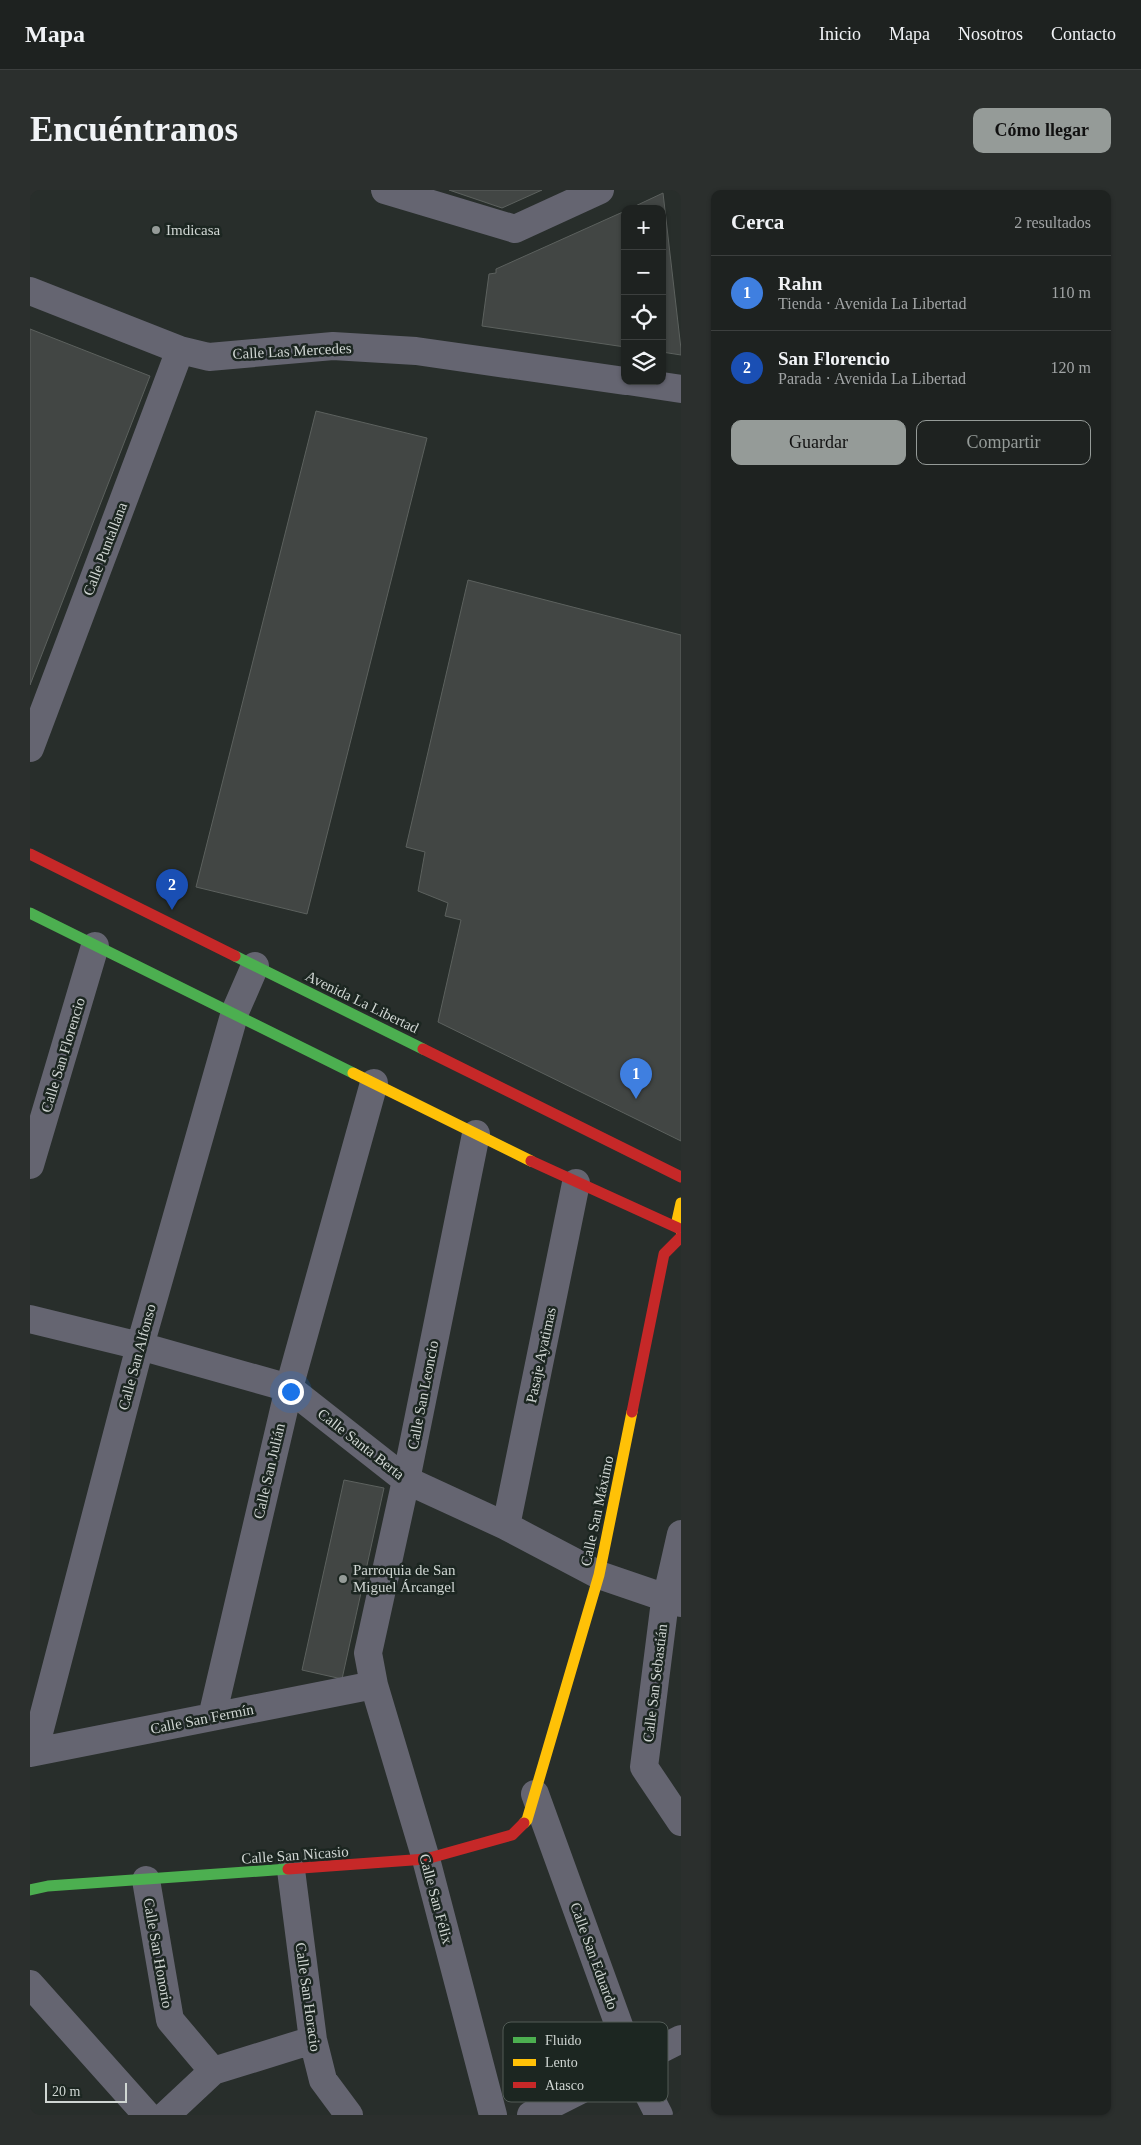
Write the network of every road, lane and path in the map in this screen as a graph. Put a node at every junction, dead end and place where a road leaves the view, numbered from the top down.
1 (385, 190) edge
2 (600, 190) edge
3 (30, 291) edge
4 (180, 350) junction
5 (621, 380) edge
6 (654, 385) edge
7 (681, 389) edge
8 (30, 748) edge
9 (30, 854) edge
10 (30, 913) edge
11 (95, 946) junction
12 (255, 966) junction
13 (235, 1012) junction
14 (374, 1083) junction
15 (476, 1134) junction
16 (30, 1164) edge
17 (681, 1177) edge
18 (576, 1182) junction
19 (681, 1203) edge
20 (680, 1232) edge
21 (30, 1319) edge
22 (140, 1346) junction
23 (289, 1388) junction
24 (406, 1480) junction
25 (506, 1526) junction
26 (681, 1534) edge
27 (599, 1575) junction
28 (674, 1600) edge
29 (374, 1685) junction
30 (212, 1717) junction
31 (32, 1752) edge
32 (535, 1794) junction
33 (681, 1822) edge
34 (426, 1859) junction
35 (291, 1870) junction
36 (146, 1880) junction
37 (30, 1890) edge
38 (30, 1984) edge
39 (618, 2022) edge
40 (681, 2039) edge
41 (313, 2040) junction
42 (668, 2046) edge
43 (213, 2071) junction
44 (557, 2102) edge
45 (652, 2102) edge
46 (147, 2115) edge
47 (166, 2115) edge
48 (349, 2115) edge
49 (493, 2115) edge
50 (531, 2115) edge
51 (659, 2115) edge

1 - 2 street
3 - 4 street, Calle Las Mercedes
4 - 5 street, Calle Las Mercedes
4 - 8 street, Calle Puntallana
6 - 7 street, Calle Las Mercedes
9 - 12 street, Avenida La Libertad
10 - 11 street
11 - 13 street
11 - 16 street, Calle San Florencio
12 - 13 street, Calle San Alfonso
12 - 17 street, Avenida La Libertad
13 - 14 street
13 - 22 street, Calle San Alfonso
14 - 15 street
14 - 23 street, Calle San Julián
15 - 18 street
15 - 24 street, Calle San Leoncio
18 - 20 street
18 - 25 street, Pasaje Ayatimas
19 - 20 street
20 - 27 street, Calle San Máximo
21 - 22 street, Calle Santa Berta
22 - 23 street, Calle Santa Berta
22 - 31 street, Calle San Alfonso
23 - 24 street, Calle Santa Berta
23 - 30 street, Calle San Julián
24 - 25 street, Calle Santa Berta
24 - 29 street, Calle San Leoncio
25 - 27 street, Calle Santa Berta
26 - 28 street, Calle San Sebastián
27 - 28 street, Calle Santa Berta
27 - 32 street, Calle San Máximo
28 - 33 street, Calle San Sebastián
29 - 30 street, Calle San Fermín
29 - 34 street, Calle San Félix
30 - 31 street, Calle San Fermín
32 - 34 street, Calle San Nicasio
32 - 39 street, Calle San Eduardo
34 - 35 street, Calle San Nicasio
34 - 49 street, Calle San Félix
35 - 36 street, Calle San Nicasio
35 - 41 street, Calle San Horacio
36 - 37 street, Calle San Nicasio
36 - 43 street, Calle San Honorio
38 - 46 street
40 - 42 street
41 - 43 street
41 - 48 street, Calle San Horacio
43 - 47 street
44 - 50 street
45 - 51 street, Calle San Eduardo

